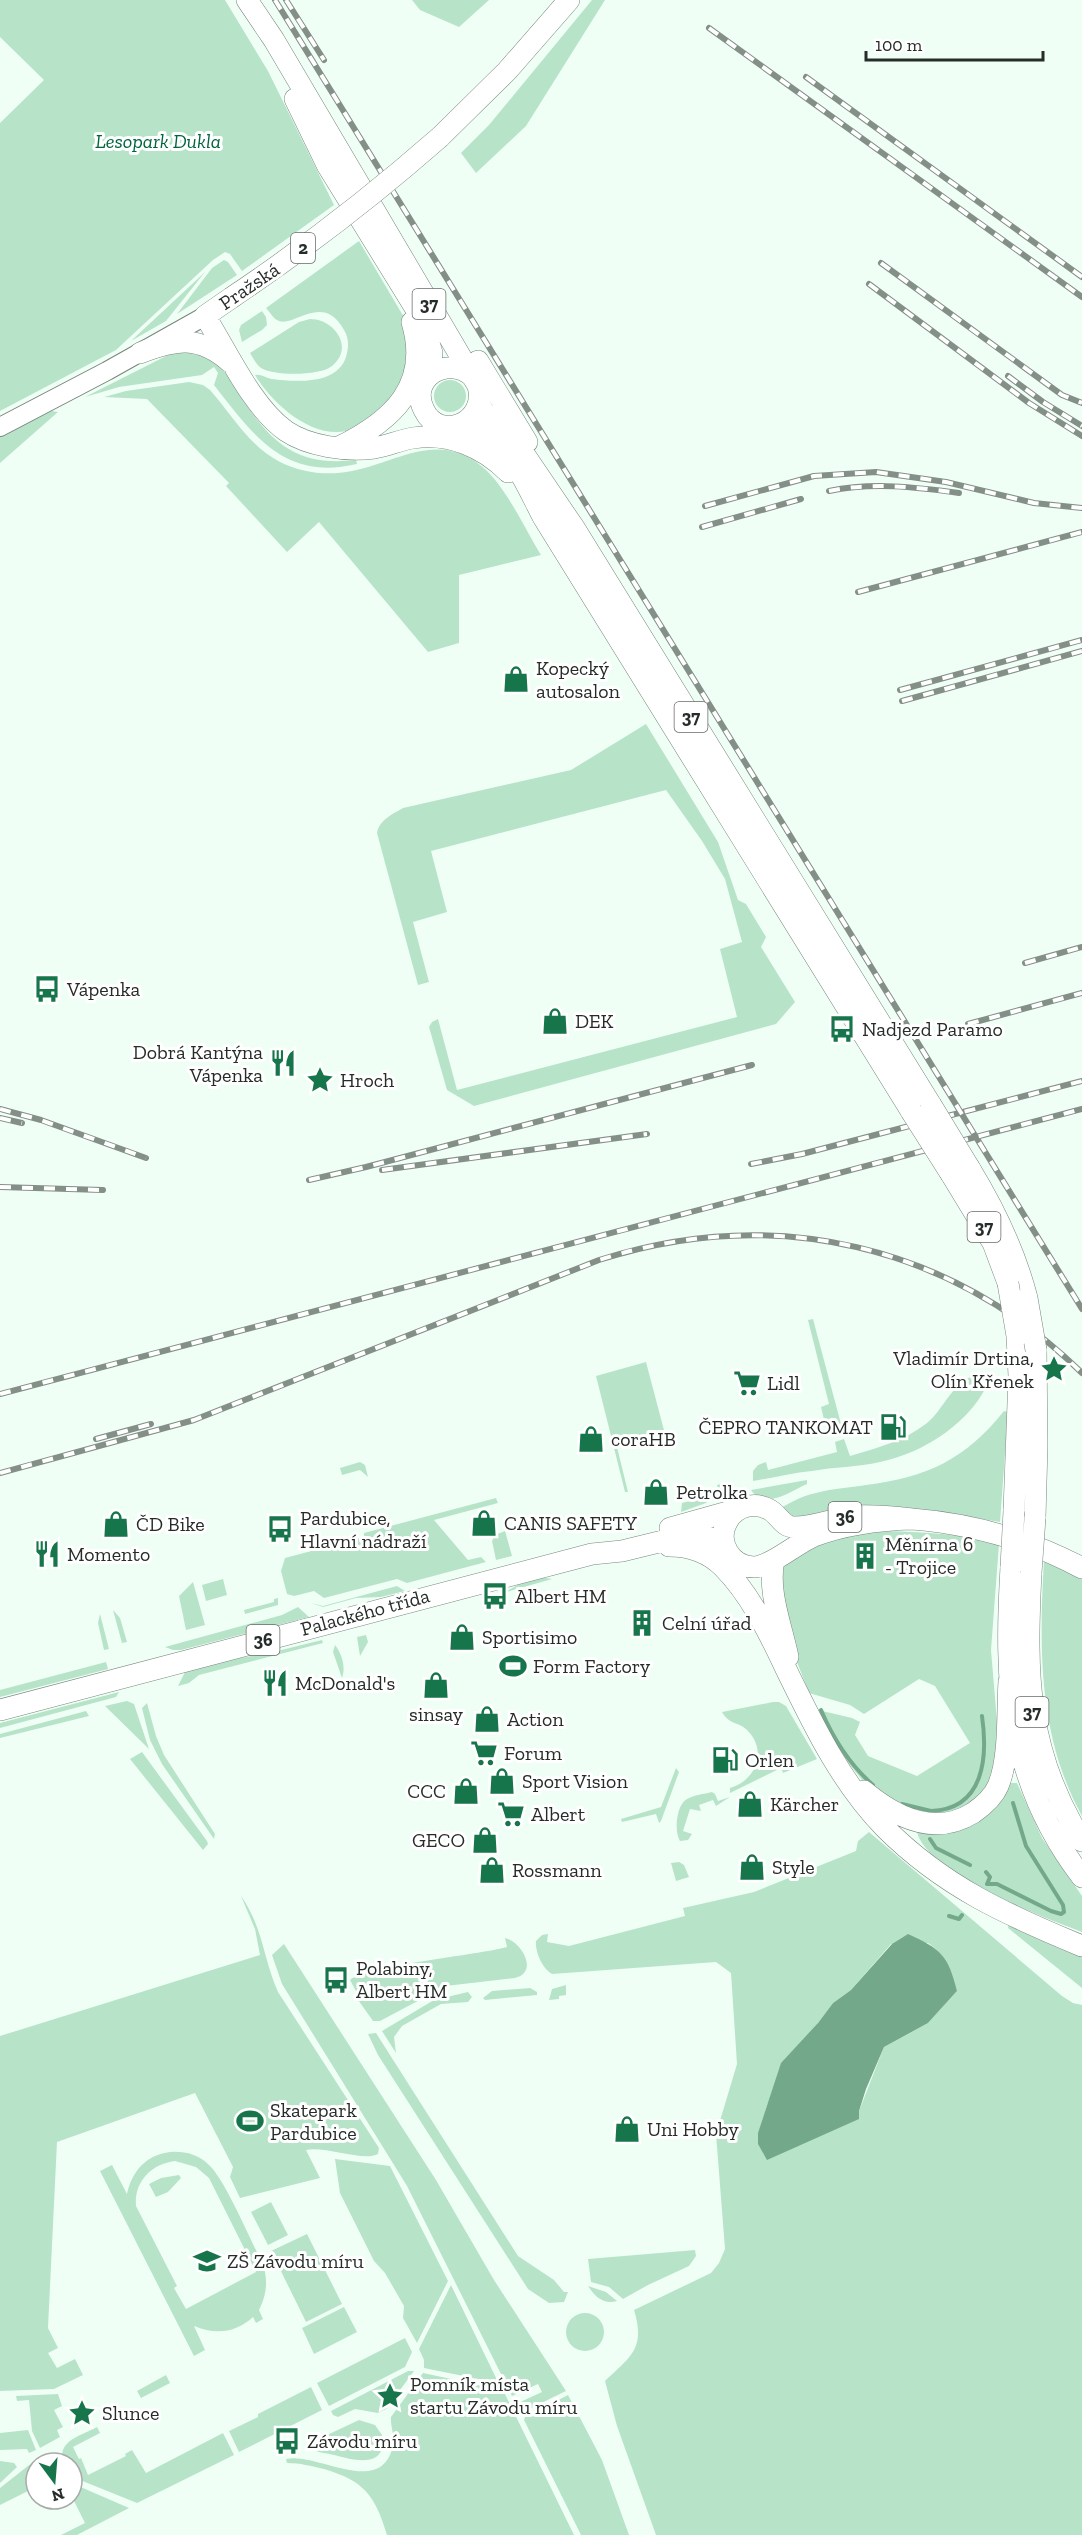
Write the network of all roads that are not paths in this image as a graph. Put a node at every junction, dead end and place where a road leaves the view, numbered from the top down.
1 (246, 0) edge
2 (569, 0) edge
3 (387, 232) junction
4 (391, 268) junction
5 (205, 316) junction
6 (140, 353) junction
7 (237, 368) junction
8 (429, 376) junction
9 (472, 376) junction
10 (421, 396) junction
11 (479, 403) junction
12 (433, 421) junction
13 (456, 426) junction
14 (0, 427) edge
15 (339, 447) junction
16 (543, 517) junction
17 (575, 529) junction
18 (921, 1108) junction
19 (960, 1171) junction
20 (742, 1508) junction
21 (912, 1519) junction
22 (781, 1521) junction
23 (622, 1551) junction
24 (727, 1552) junction
25 (592, 1554) junction
26 (775, 1559) junction
27 (1082, 1568) edge
28 (1021, 1570) junction
29 (774, 1645) junction
30 (1009, 1681) junction
31 (794, 1684) junction
32 (0, 1710) edge
33 (816, 1728) junction
34 (908, 1819) junction
35 (1082, 1841) edge
36 (919, 1859) junction
37 (1082, 1877) edge
38 (1082, 1946) edge

1 - 3 main road, 37
1 - 4 main road, 37
2 - 5 main road, Pražská / 2, bridge
3 - 9 main road, 37
3 - 17 main road, 37
4 - 8 main road, 37
4 - 15 main road
5 - 6 main road, Pražská
5 - 7 main road
6 - 7 main road
6 - 14 main road, Pražská
7 - 15 main road
8 - 9 main road
8 - 10 main road, 37
9 - 11 main road, 37
10 - 12 main road
10 - 15 main road
11 - 13 main road
11 - 17 main road, 37
12 - 13 main road, 37
12 - 15 main road
13 - 16 main road, 37
15 - 16 main road
16 - 18 main road, 37
17 - 18 main road, 37
18 - 19 main road, 37, bridge
19 - 28 main road, 37, bridge
19 - 28 main road, 37, bridge
20 - 22 main road, 36
20 - 24 main road
20 - 25 main road, Palackého třída / 36
21 - 22 main road, 36
21 - 26 main road
21 - 27 main road
22 - 26 main road
23 - 24 main road, Palackého třída / 36
23 - 25 main road, Palackého třída / 36
23 - 29 main road
24 - 26 main road, 36
24 - 29 main road
25 - 32 main road, Palackého třída / 36
26 - 31 main road
28 - 30 main road, 37
28 - 35 main road, 37
29 - 31 main road
30 - 34 main road
30 - 37 main road, 37
31 - 33 main road
33 - 34 main road
33 - 36 main road
34 - 36 main road
36 - 38 main road

